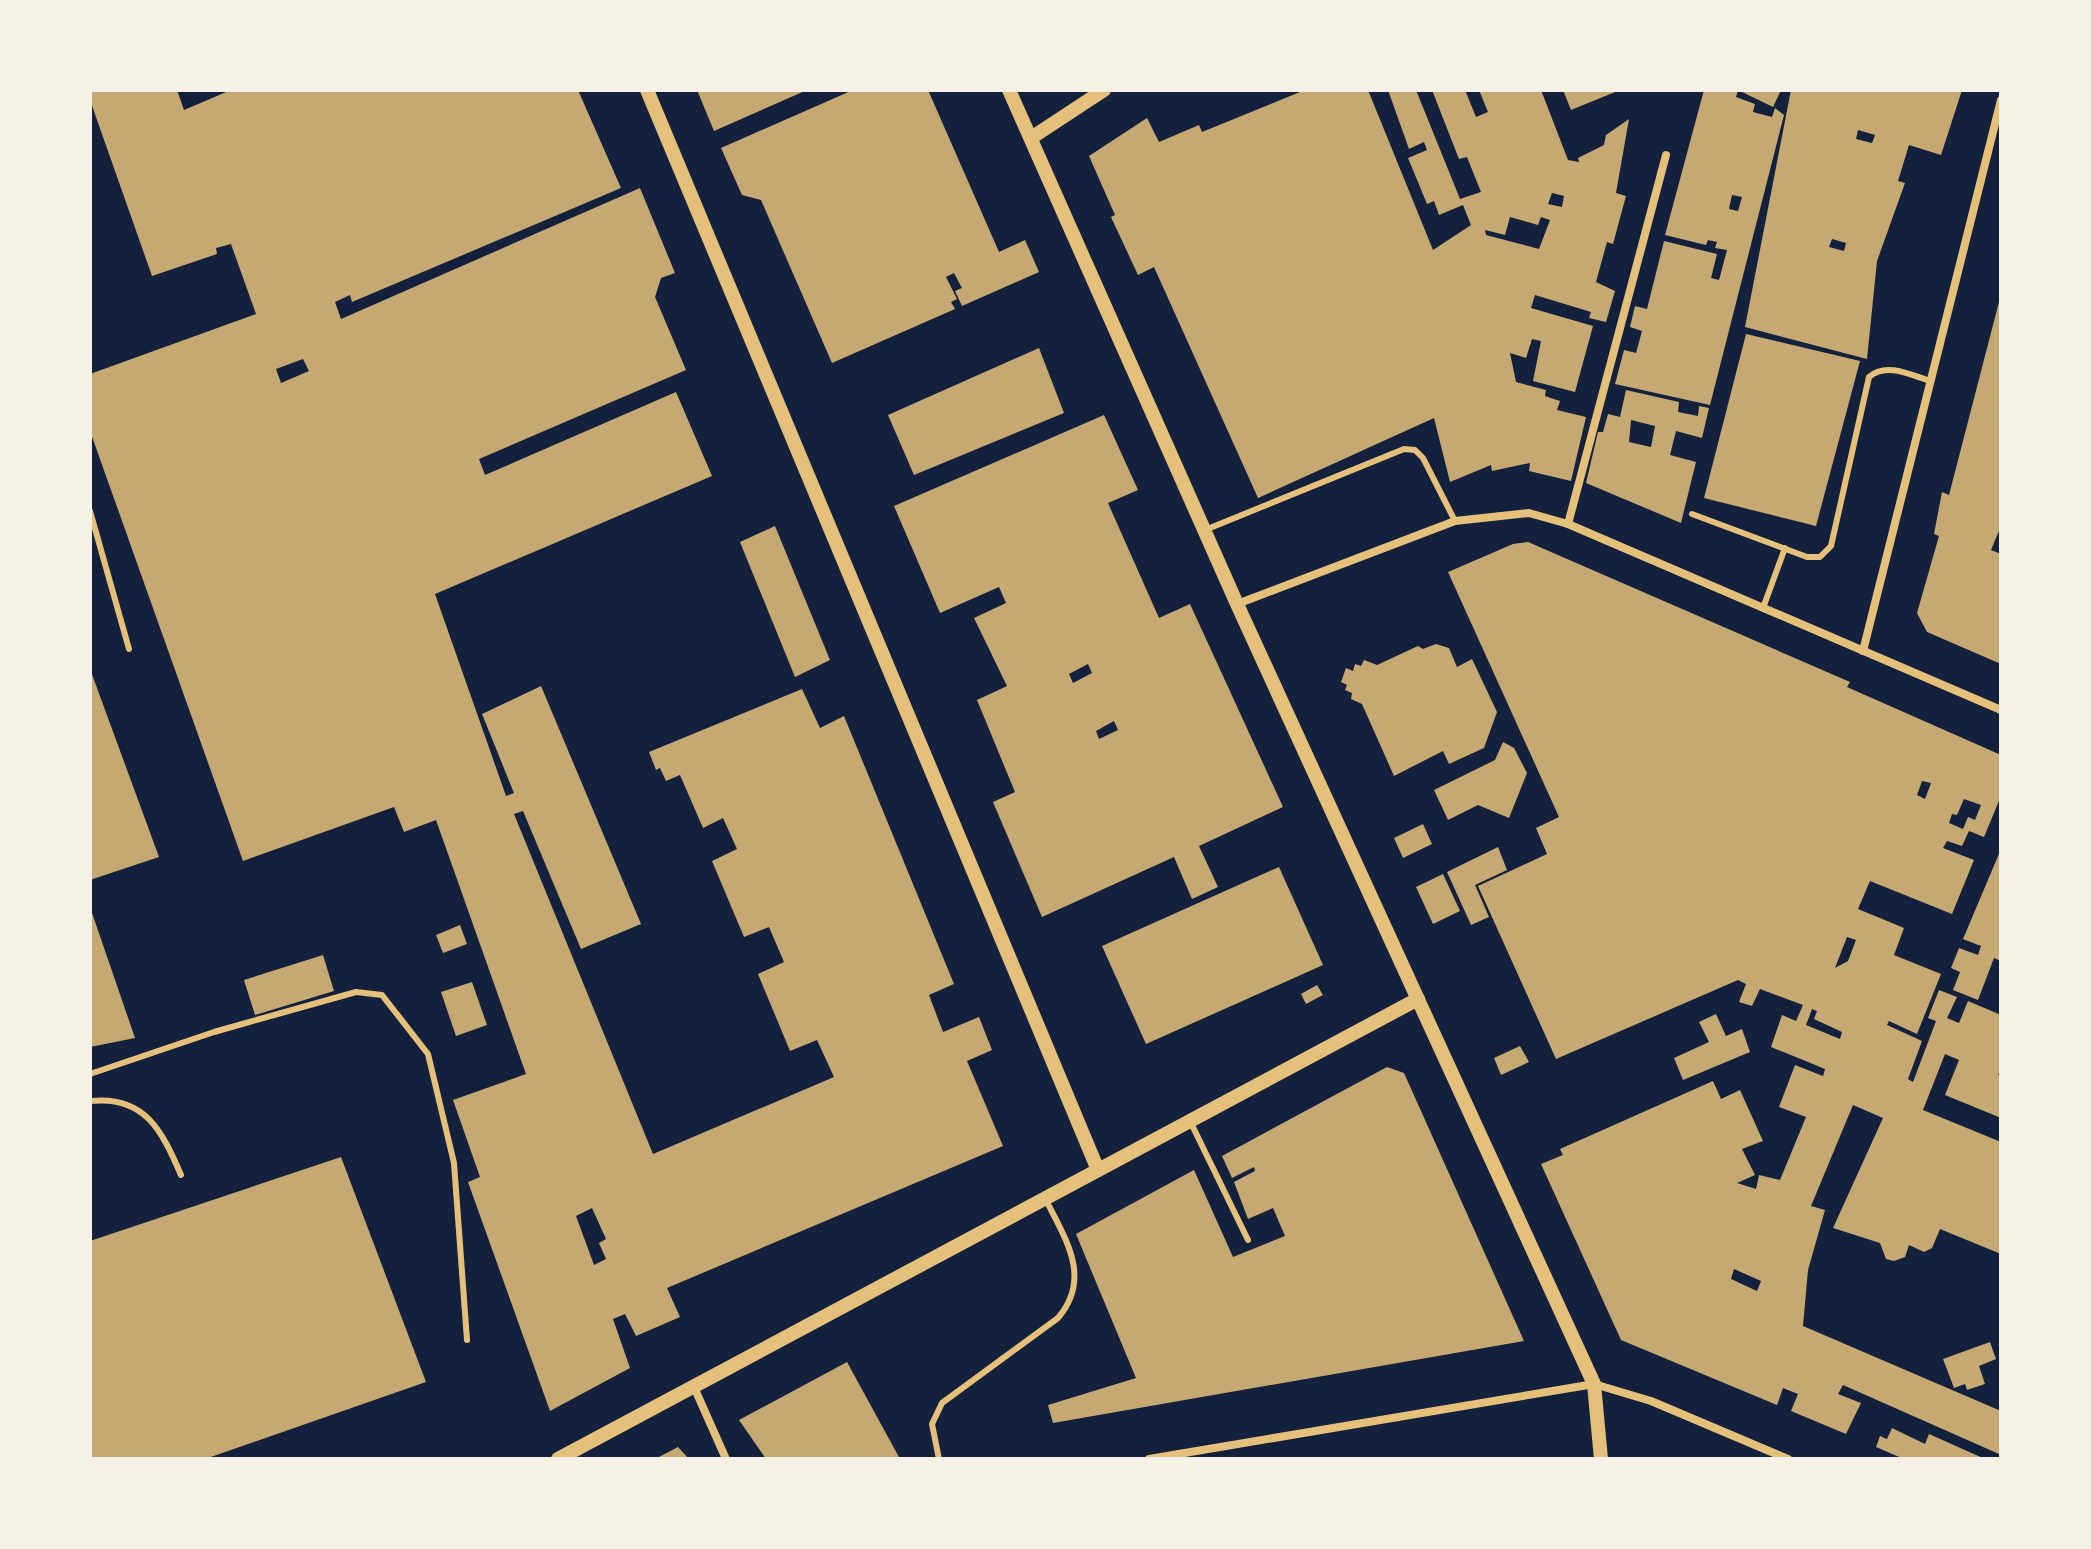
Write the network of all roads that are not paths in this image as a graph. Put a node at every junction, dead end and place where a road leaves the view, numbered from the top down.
1 (647, 90) edge
2 (1009, 90) edge
3 (1104, 90) edge
4 (2001, 100) edge
5 (1031, 138) junction
6 (1666, 155) dead end
7 (1930, 381) junction
8 (90, 511) edge
9 (1692, 514) dead end
10 (1455, 521) junction
11 (1568, 524) junction
12 (1205, 530) junction
13 (1785, 548) junction
14 (1237, 604) junction
15 (1763, 608) junction
16 (129, 649) dead end
17 (1863, 651) junction
18 (2001, 710) edge
19 (1418, 999) junction
20 (90, 1074) edge
21 (90, 1101) edge
22 (1190, 1121) junction
23 (1098, 1170) junction
24 (181, 1175) dead end
25 (1045, 1199) junction
26 (1248, 1240) dead end
27 (467, 1340) dead end
28 (1594, 1384) junction
29 (694, 1387) junction
30 (558, 1459) edge
31 (726, 1459) edge
32 (939, 1459) edge
33 (1149, 1459) edge
34 (1601, 1459) edge
35 (1788, 1459) edge

1 - 23 street
2 - 5 street
3 - 5 street
4 - 7 street
5 - 12 street
6 - 11 street
7 - 13 lane
7 - 17 street
8 - 16 lane
9 - 13 lane
10 - 11 street
10 - 12 lane
10 - 14 street
11 - 15 street
12 - 14 street
13 - 15 lane
14 - 19 street
15 - 17 street
17 - 18 street
19 - 22 street
19 - 28 street
20 - 27 lane
21 - 24 lane
22 - 23 street
22 - 26 lane
23 - 25 street
25 - 29 street
25 - 32 lane
28 - 33 street
28 - 34 street
28 - 35 street
29 - 30 street
29 - 31 street

